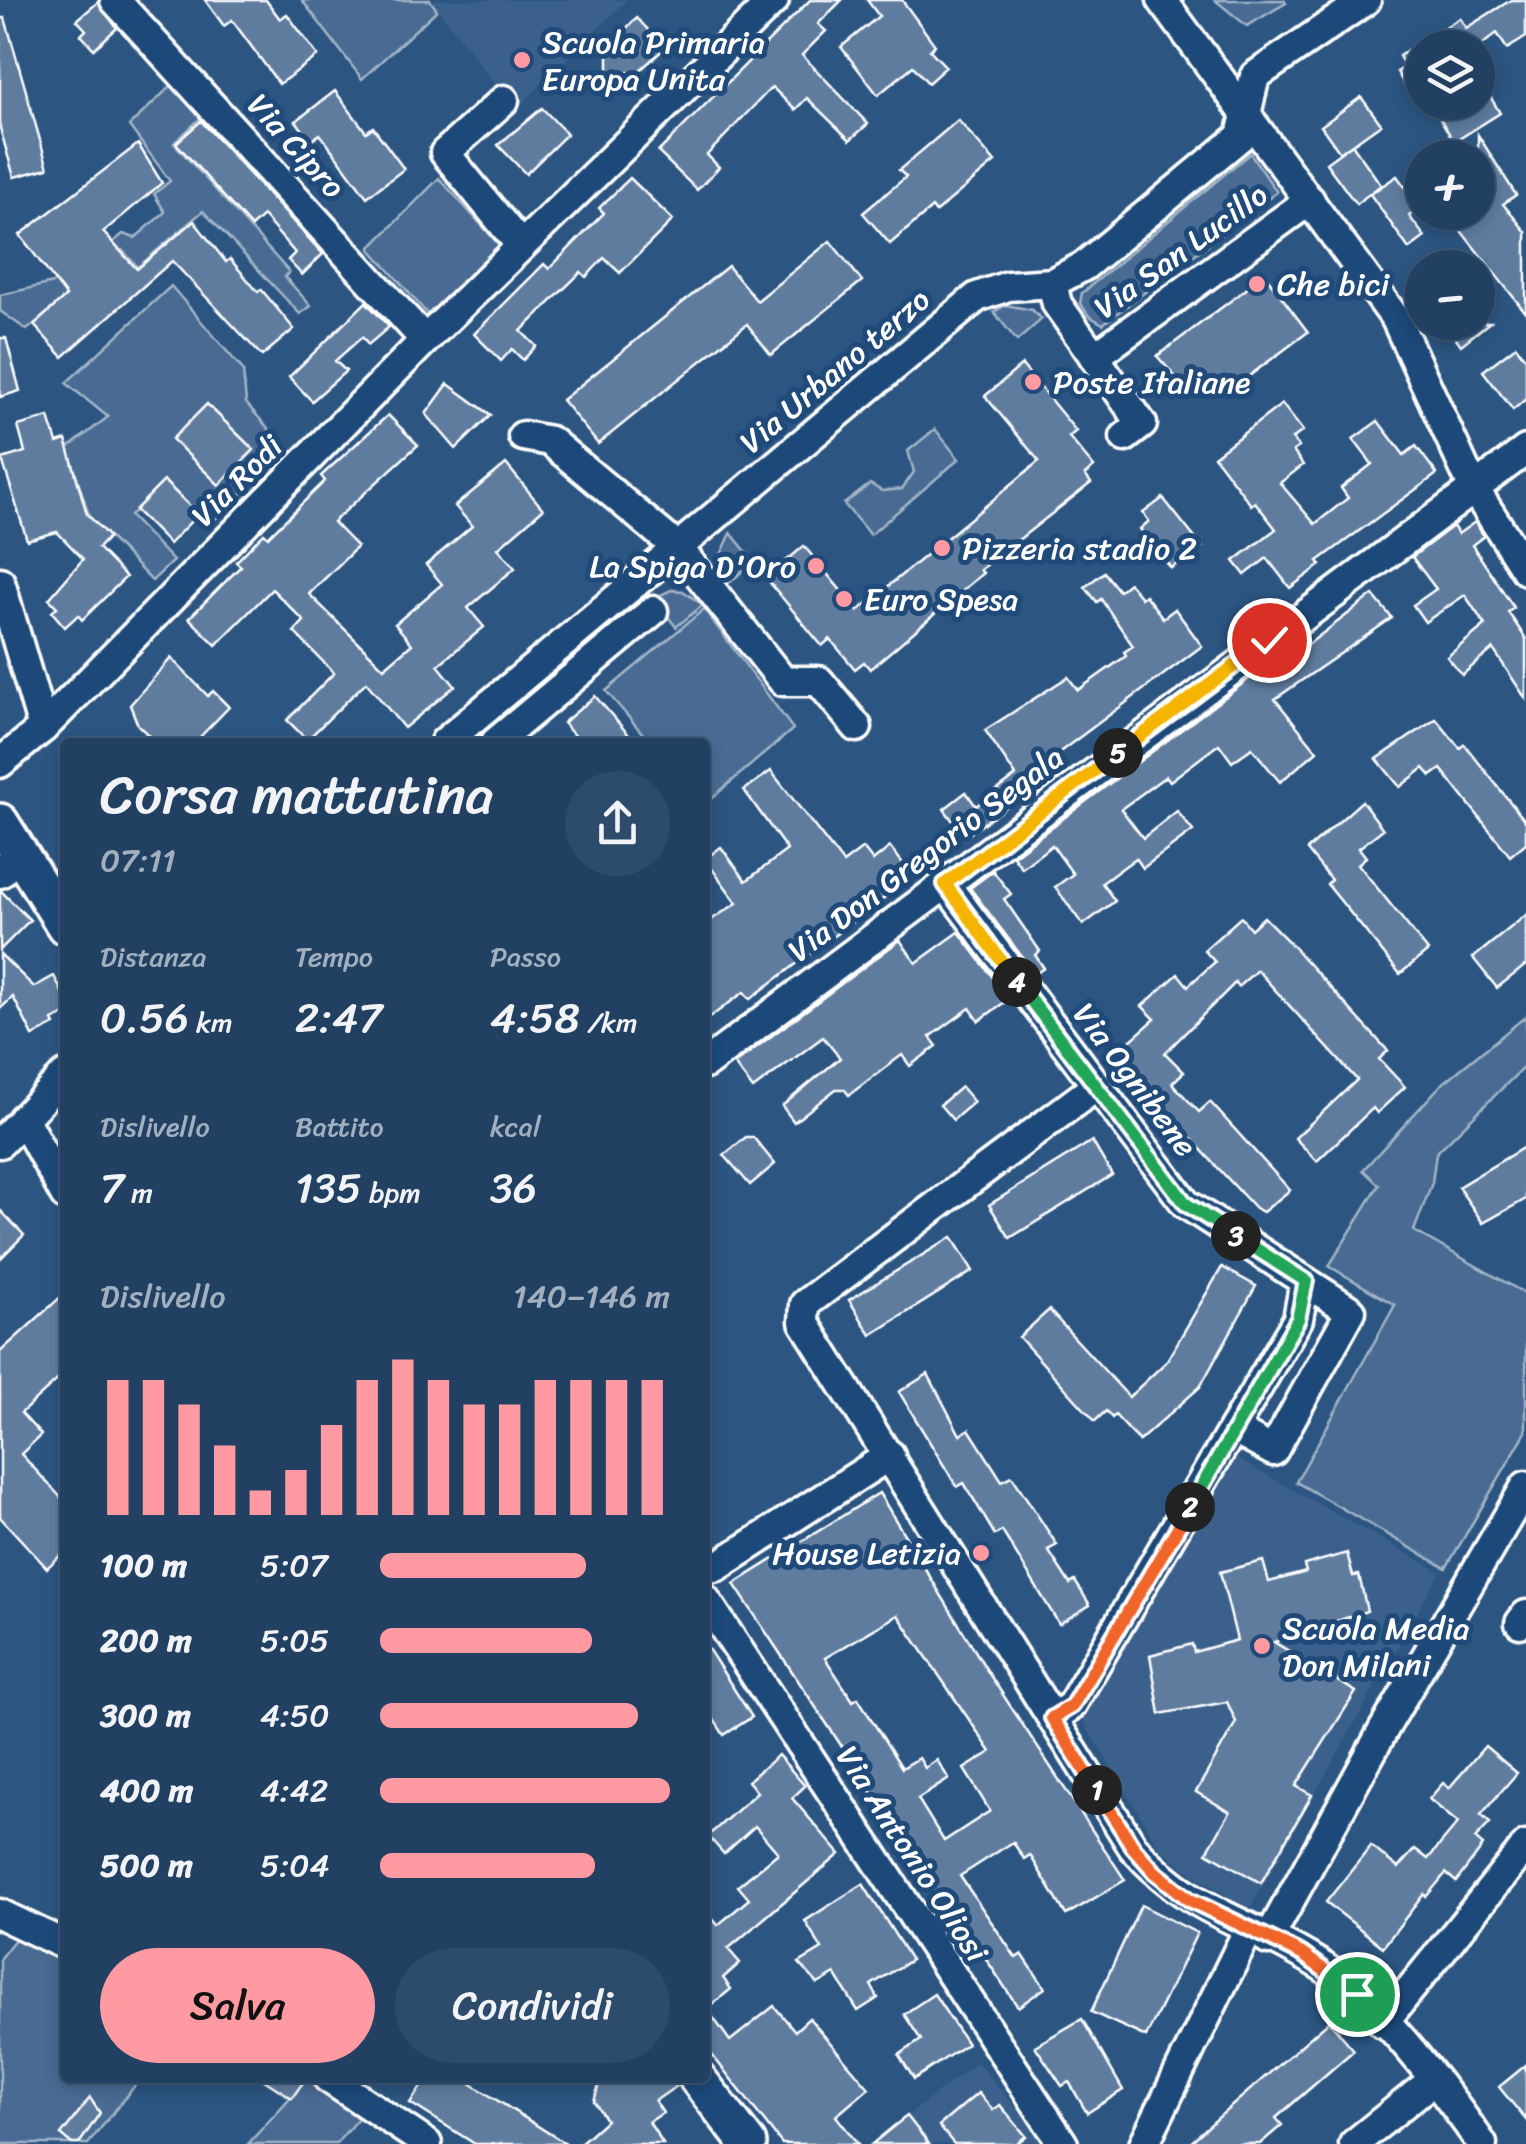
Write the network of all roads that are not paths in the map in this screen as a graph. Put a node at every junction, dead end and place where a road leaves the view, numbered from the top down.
1 (115, 0) edge
2 (774, 0) edge
3 (1162, 0) edge
4 (1366, 0) edge
5 (504, 100) dead end
6 (1245, 110) junction
7 (1310, 200) junction
8 (521, 246) junction
9 (1052, 283) junction
10 (426, 340) junction
11 (1094, 358) junction
12 (523, 436) dead end
13 (1125, 437) dead end
14 (1526, 450) edge
15 (1473, 487) junction
16 (679, 549) junction
17 (1526, 570) edge
18 (0, 582) edge
19 (606, 609) junction
20 (652, 611) dead end
21 (627, 632) junction
22 (482, 712) junction
23 (43, 728) junction
24 (857, 728) dead end
25 (449, 738) edge
26 (498, 738) edge
27 (501, 738) edge
28 (0, 763) edge
29 (0, 822) edge
30 (11, 862) edge
31 (945, 884) junction
32 (60, 920) edge
33 (710, 1060) edge
34 (60, 1081) edge
35 (1095, 1087) junction
36 (23, 1118) junction
37 (0, 1143) edge
38 (60, 1186) edge
39 (1306, 1281) junction
40 (1233, 1429) junction
41 (890, 1455) junction
42 (1526, 1486) edge
43 (710, 1568) edge
44 (710, 1607) edge
45 (1052, 1718) junction
46 (1526, 1846) edge
47 (0, 1914) edge
48 (1258, 1935) junction
49 (60, 1943) edge
50 (1383, 2022) junction
51 (1432, 2081) junction
52 (343, 2083) edge
53 (701, 2083) edge
54 (427, 2144) edge
55 (748, 2144) edge
56 (1063, 2144) edge
57 (1144, 2144) edge
58 (1354, 2144) edge
59 (1482, 2144) edge

1 - 10 street, Via Cipro
2 - 8 street, Via Rodi
3 - 6 street, Via San Lucillo
4 - 6 street, Via Urbano terzo
5 - 8 street
6 - 7 street, Via San Lucillo
6 - 9 street, Via Urbano terzo
7 - 11 street, Via San Lucillo
7 - 15 street, Via San Lucillo
8 - 10 street, Via Rodi
9 - 11 street
9 - 16 street, Via Urbano terzo
10 - 23 street, Via Rodi
11 - 13 street
12 - 16 street
14 - 15 street, Via Don Gregorio Segala
15 - 17 street, Via San Lucillo
15 - 31 street, Via Don Gregorio Segala
16 - 19 street, Via Urbano terzo
16 - 24 street
18 - 23 street
19 - 21 street
19 - 22 street, Via Urbano terzo
20 - 21 street
21 - 27 street
22 - 25 street, Via Urbano terzo
22 - 26 street
23 - 28 street, Via Rodi
29 - 30 main road
30 - 32 main road
31 - 33 street, Via Don Gregorio Segala
31 - 35 street, Via Ognibene
34 - 36 street
35 - 39 street, Via Ognibene
35 - 41 street
36 - 37 street
36 - 38 street
39 - 40 street
39 - 40 street, Via Ognibene
40 - 45 street
41 - 43 street
41 - 45 street
42 - 48 street
44 - 56 street, Via Antonio Oliosi
45 - 48 street
46 - 50 street
47 - 49 street
48 - 50 street
48 - 57 street
50 - 51 street
51 - 58 street
51 - 59 street
52 - 54 street
53 - 55 main road

